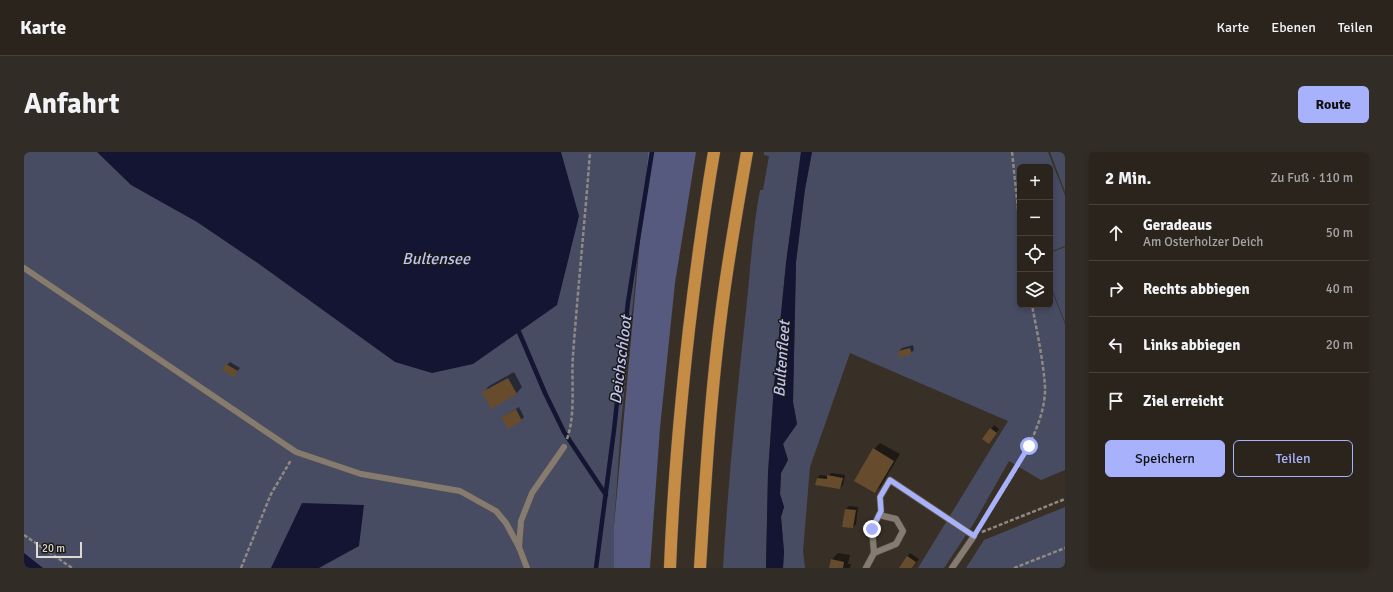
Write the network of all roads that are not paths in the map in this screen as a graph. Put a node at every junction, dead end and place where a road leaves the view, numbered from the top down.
1 (714, 152) edge
2 (747, 152) edge
3 (24, 268) edge
4 (564, 447) dead end
5 (879, 515) junction
6 (519, 546) junction
7 (874, 553) junction
8 (527, 568) edge
9 (670, 568) edge
10 (700, 568) edge
11 (866, 568) edge
12 (952, 568) edge

1 - 9 highway
2 - 10 highway
3 - 6 lane
4 - 6 lane
5 - 7 lane
5 - 7 lane
5 - 12 lane
6 - 8 lane
7 - 11 lane

